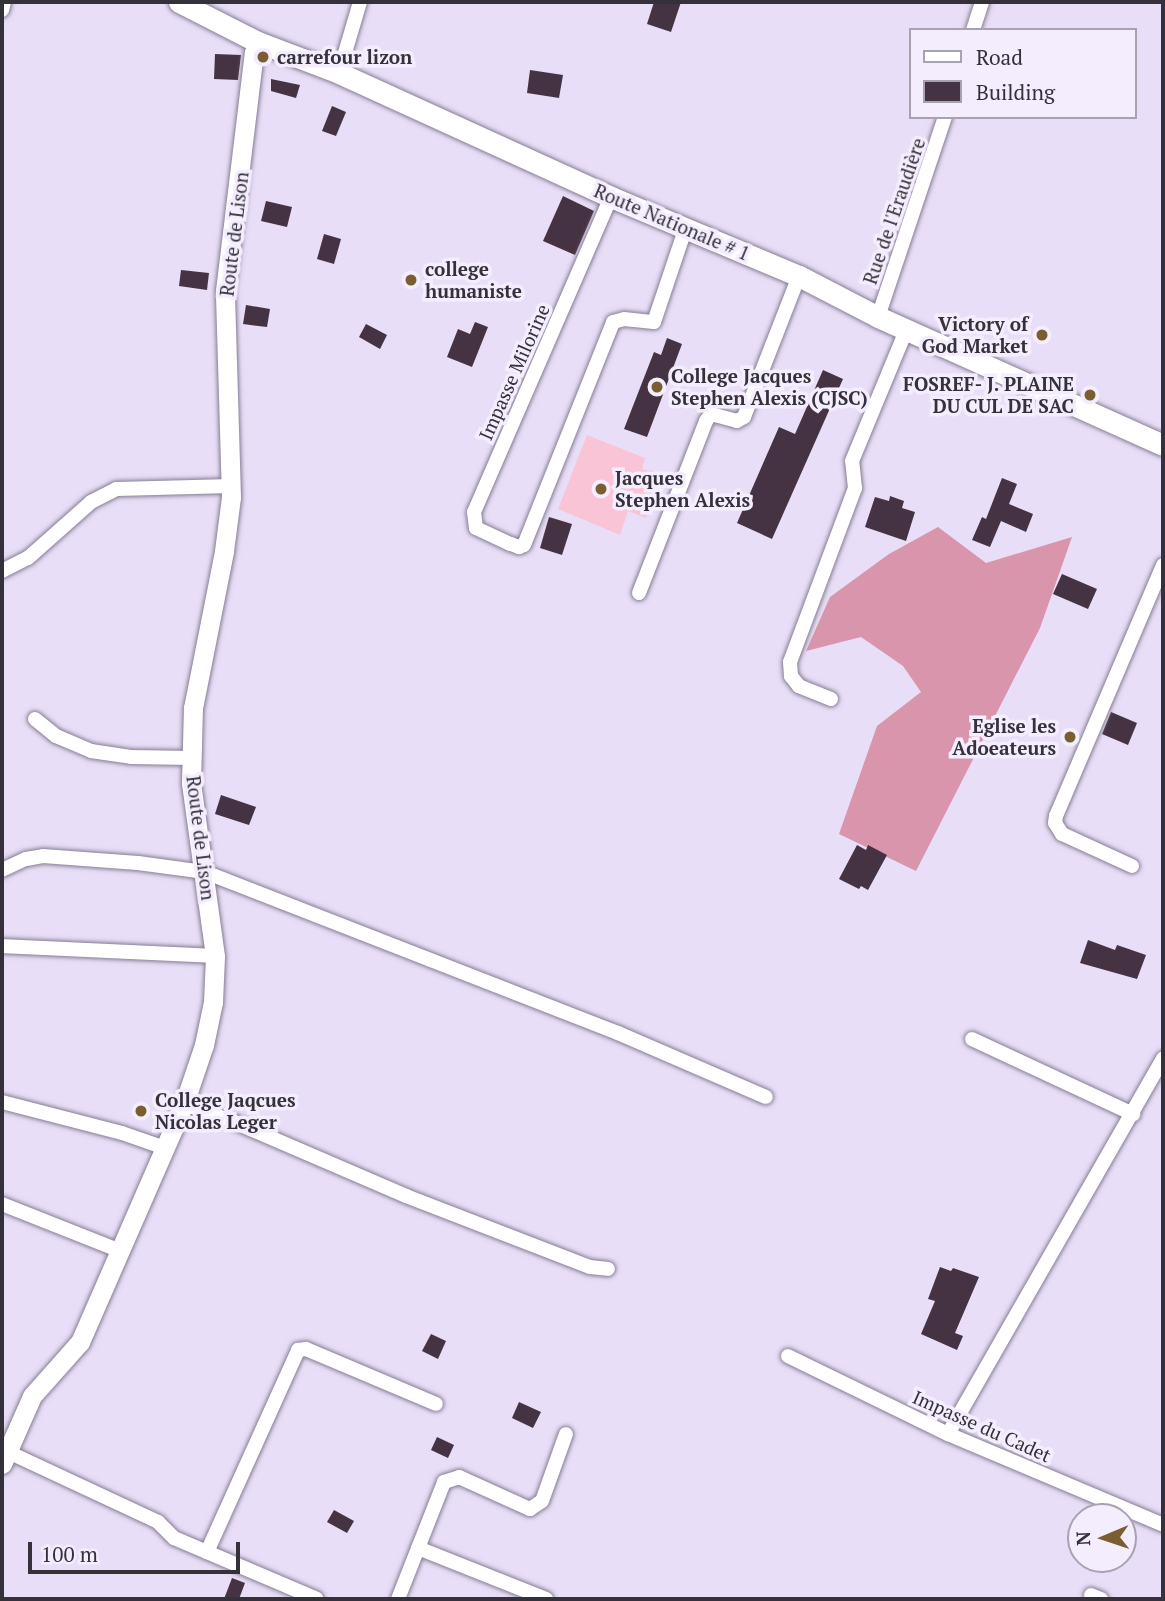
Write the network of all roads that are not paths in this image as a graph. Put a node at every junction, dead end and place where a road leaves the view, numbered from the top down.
1 (4, 2) edge
2 (179, 2) edge
3 (360, 2) edge
4 (982, 2) edge
5 (2, 10) edge
6 (974, 28) edge
7 (258, 42) junction
8 (339, 73) junction
9 (945, 119) edge
10 (611, 197) junction
11 (686, 227) junction
12 (799, 275) junction
13 (878, 317) junction
14 (907, 328) junction
15 (1163, 445) edge
16 (232, 486) junction
17 (1163, 565) edge
18 (2, 571) edge
19 (639, 593) dead end
20 (831, 699) dead end
21 (35, 719) dead end
22 (192, 758) junction
23 (1132, 866) dead end
24 (2, 870) edge
25 (205, 872) junction
26 (2, 946) edge
27 (215, 956) junction
28 (972, 1040) dead end
29 (1163, 1058) edge
30 (766, 1097) dead end
31 (2, 1102) edge
32 (184, 1104) junction
33 (1133, 1114) junction
34 (164, 1148) junction
35 (2, 1204) edge
36 (121, 1251) junction
37 (608, 1269) dead end
38 (788, 1356) dead end
39 (436, 1404) dead end
40 (566, 1434) dead end
41 (948, 1434) junction
42 (4, 1457) edge
43 (1163, 1525) edge
44 (418, 1548) junction
45 (206, 1552) junction
46 (317, 1599) edge
47 (398, 1599) edge
48 (546, 1599) edge

1 - 5 street
2 - 7 main road, Route Nationale # 1
3 - 8 street
4 - 6 street
7 - 8 main road, Route Nationale # 1
7 - 16 street, Route de Lison
8 - 10 main road, Route Nationale # 1
9 - 13 street, Rue de l'Eraudière
10 - 11 main road, Route Nationale # 1
10 - 11 street, Impasse Milorine
11 - 12 main road, Route Nationale # 1
12 - 13 main road, Route Nationale # 1
12 - 19 street
13 - 14 main road, Route Nationale # 1
14 - 15 main road, Route Nationale # 1
14 - 20 street
16 - 18 street
16 - 22 street, Route de Lison
17 - 23 street
21 - 22 street
22 - 25 street, Route de Lison
24 - 25 street
25 - 27 street, Route de Lison
25 - 30 street
26 - 27 street
27 - 32 street, Route de Lison
28 - 33 street
29 - 33 street
31 - 34 street
32 - 34 street, Route de Lison
32 - 37 street
33 - 41 street
34 - 36 street, Route de Lison
35 - 36 street
36 - 42 street, Route de Lison
38 - 41 street, Impasse du Cadet
39 - 45 street
40 - 44 street
41 - 43 street, Impasse du Cadet
42 - 45 street
44 - 47 street
44 - 48 street
45 - 46 street

